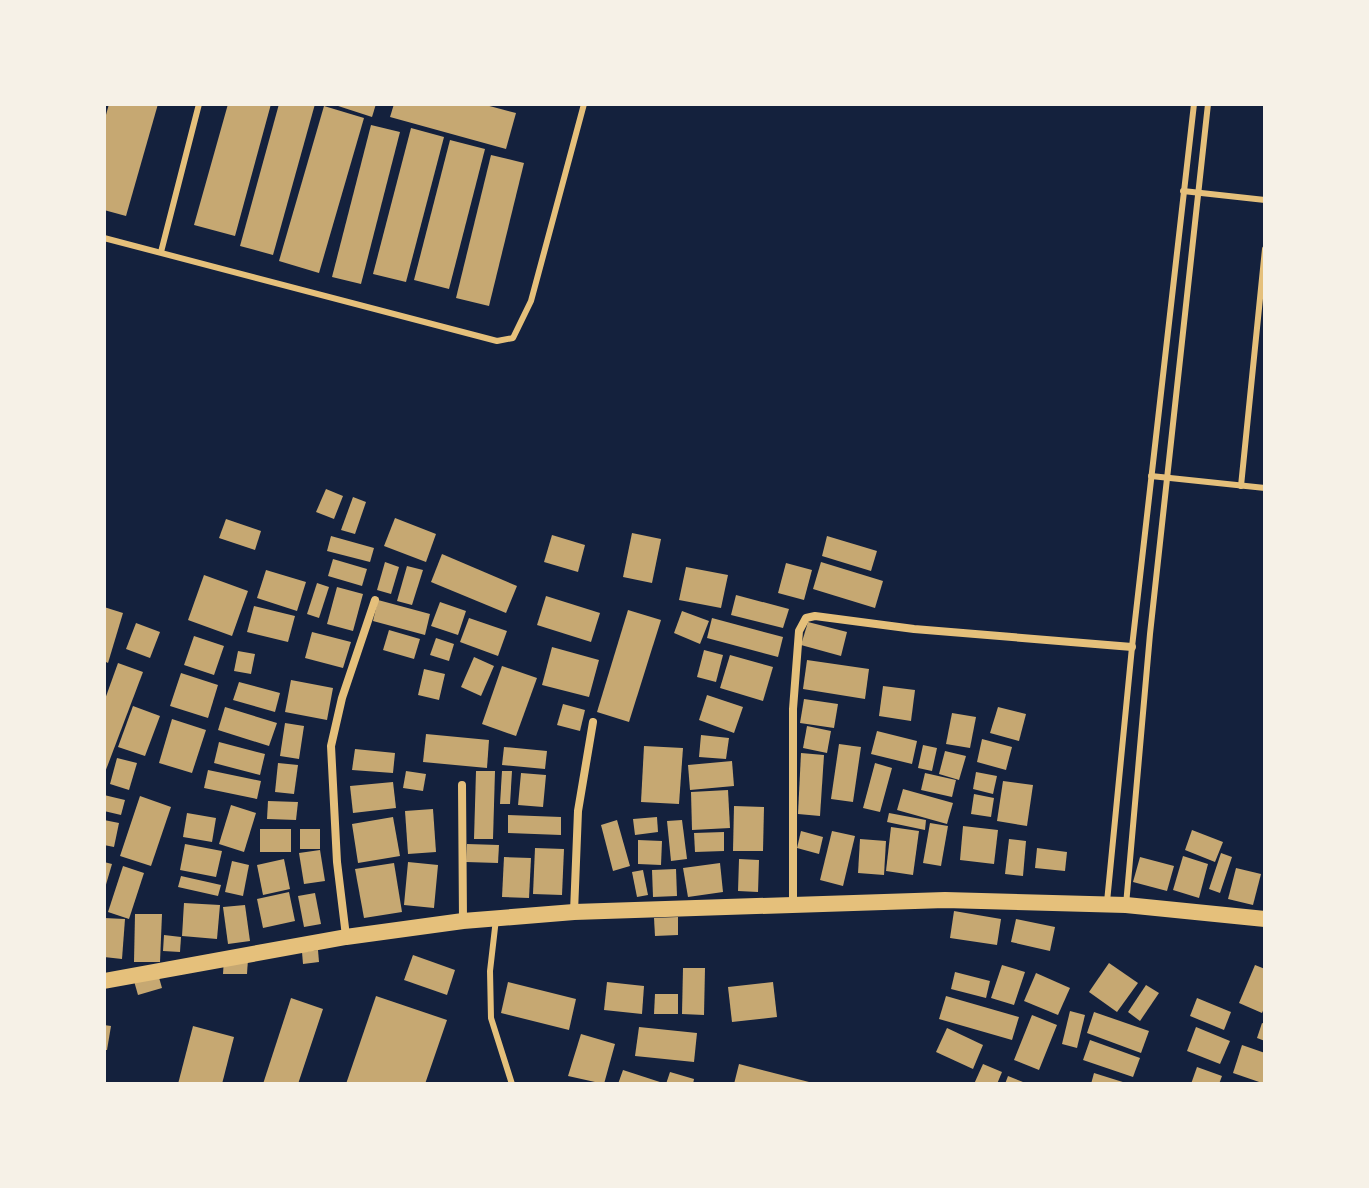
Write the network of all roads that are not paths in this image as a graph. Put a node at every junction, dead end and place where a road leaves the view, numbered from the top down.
1 (199, 104) edge
2 (584, 104) edge
3 (1194, 104) edge
4 (1208, 104) edge
5 (1183, 191) junction
6 (1197, 192) junction
7 (1265, 200) edge
8 (104, 238) edge
9 (1265, 249) edge
10 (161, 252) junction
11 (1151, 476) junction
12 (1166, 477) junction
13 (1241, 486) junction
14 (1265, 488) edge
15 (375, 600) dead end
16 (1132, 647) junction
17 (593, 722) dead end
18 (462, 785) dead end
19 (793, 905) junction
20 (1107, 905) junction
21 (1126, 905) junction
22 (574, 912) junction
23 (496, 917) junction
24 (1265, 919) edge
25 (463, 921) junction
26 (346, 937) junction
27 (104, 981) edge
28 (512, 1084) edge

1 - 10 lane
2 - 10 lane
3 - 5 lane
4 - 6 lane
5 - 6 lane
5 - 11 lane
6 - 7 lane
6 - 12 lane
8 - 10 lane
9 - 13 lane
11 - 12 lane
11 - 16 lane
12 - 13 lane
12 - 21 lane
13 - 14 lane
15 - 26 street
16 - 19 street
16 - 20 lane
17 - 22 street
18 - 25 street
19 - 20 main road
19 - 22 main road
20 - 21 main road
21 - 24 main road
22 - 23 main road
23 - 25 main road
23 - 28 lane
25 - 26 main road
26 - 27 main road

